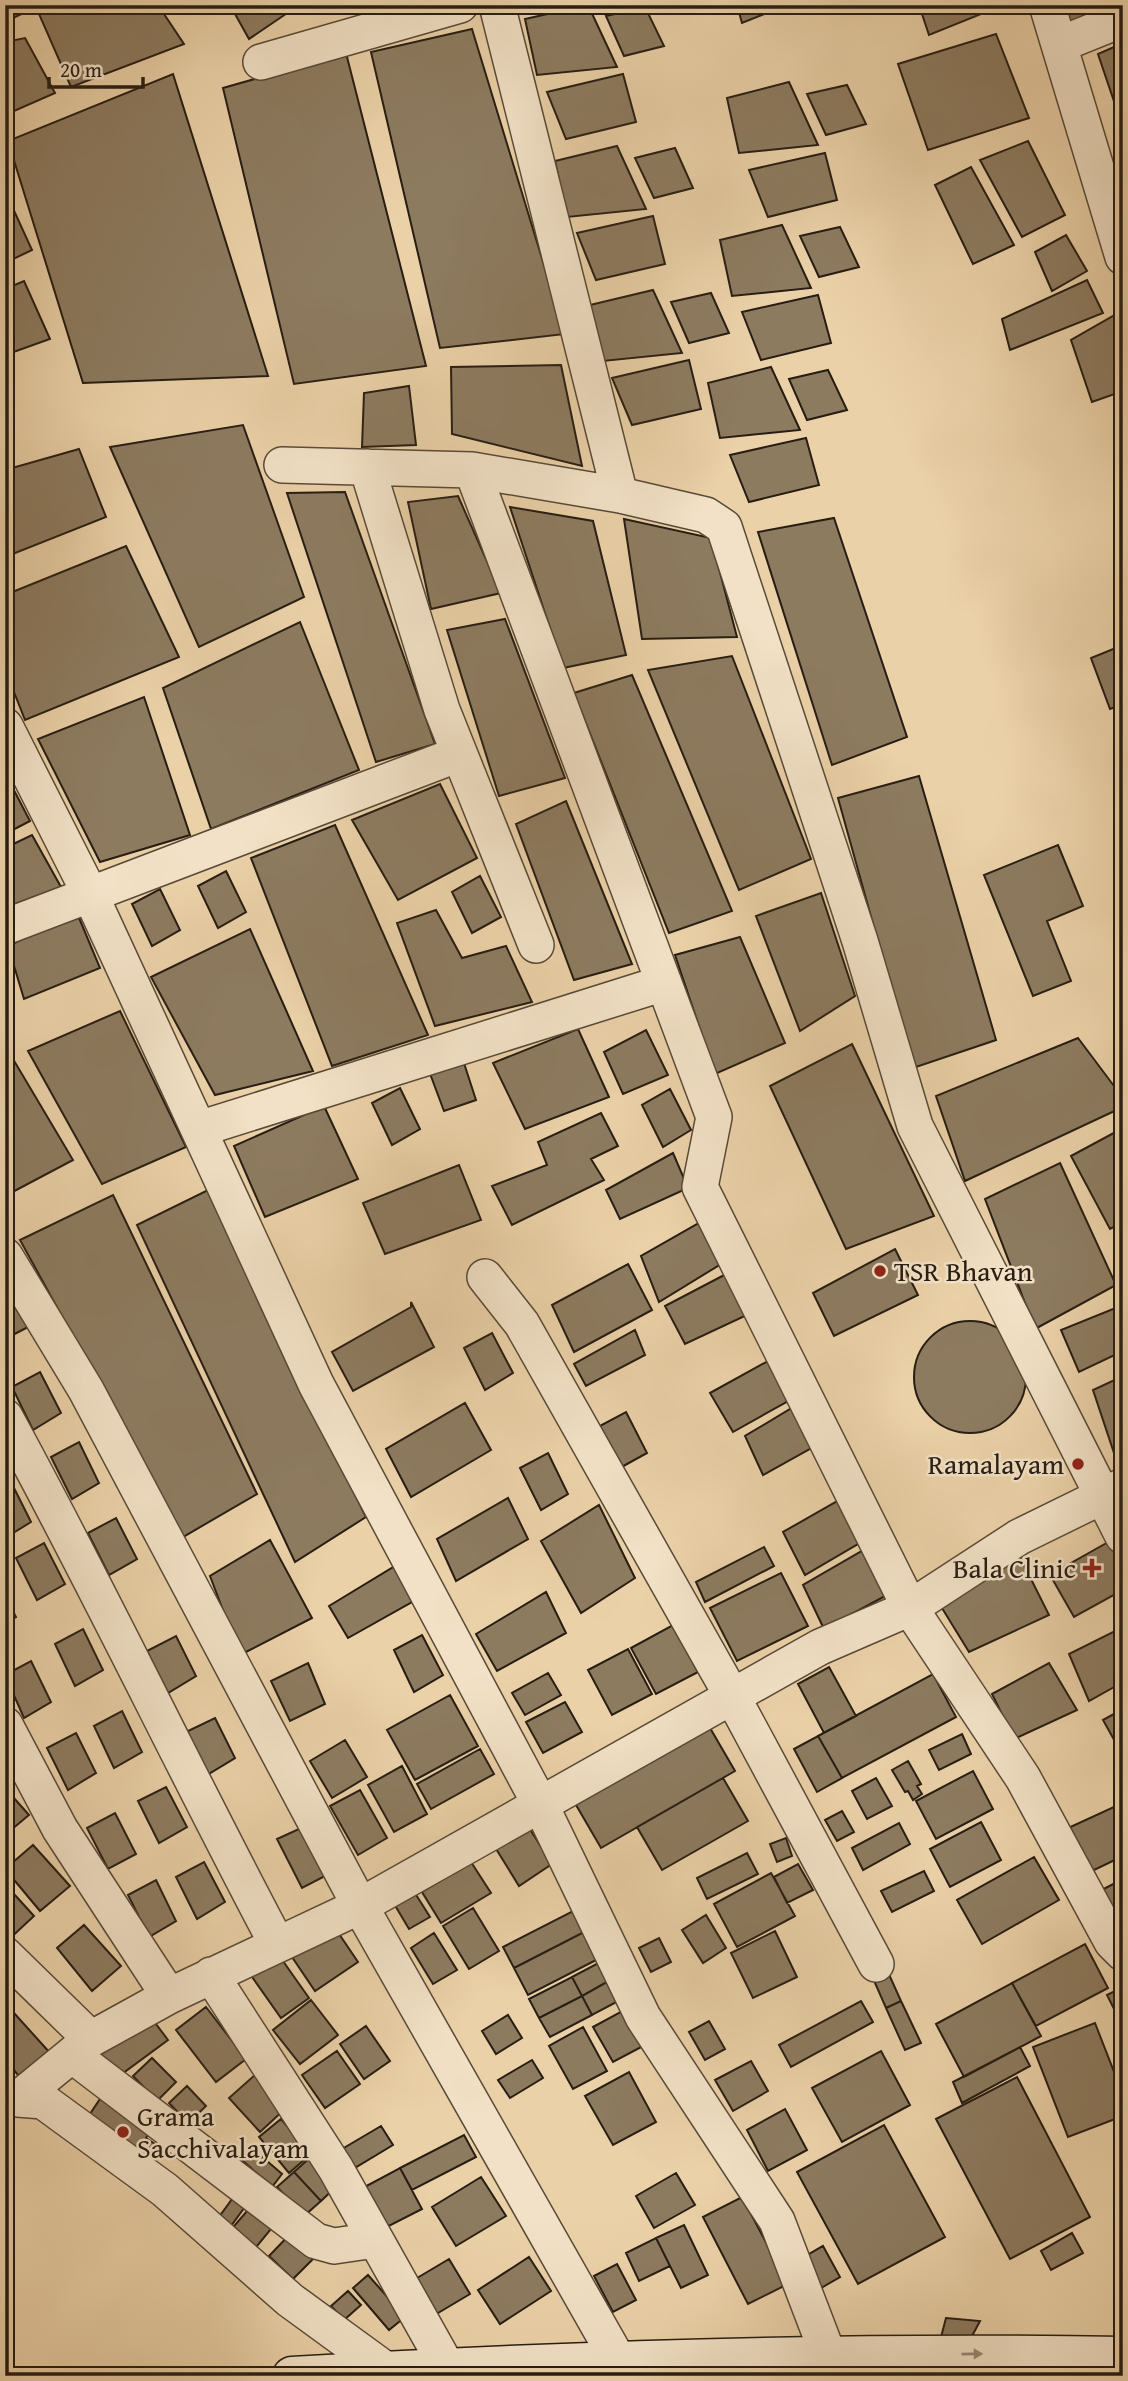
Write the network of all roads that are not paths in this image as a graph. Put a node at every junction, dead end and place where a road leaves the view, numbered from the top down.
1 (460, 5) edge
2 (497, 5) edge
3 (1047, 5) edge
4 (369, 18) edge
5 (1123, 19) edge
6 (1061, 44) junction
7 (261, 62) dead end
8 (1123, 257) edge
9 (282, 465) dead end
10 (367, 467) junction
11 (472, 470) junction
12 (620, 495) junction
13 (5, 726) edge
14 (459, 754) junction
15 (90, 894) junction
16 (5, 927) edge
17 (536, 944) dead end
18 (664, 983) junction
19 (199, 1129) junction
20 (5, 1256) edge
21 (485, 1277) dead end
22 (5, 1417) edge
23 (1112, 1492) edge
24 (1123, 1536) edge
25 (911, 1608) junction
26 (732, 1696) junction
27 (6, 1727) edge
28 (541, 1806) junction
29 (360, 1906) junction
30 (277, 1944) junction
31 (1123, 1953) edge
32 (5, 1955) edge
33 (876, 1964) dead end
34 (211, 1975) junction
35 (169, 1996) junction
36 (82, 2047) junction
37 (10, 2099) edge
38 (375, 2239) junction
39 (1123, 2356) edge
40 (829, 2357) junction
41 (618, 2360) junction
42 (447, 2367) junction
43 (386, 2370) junction
44 (292, 2376) edge

1 - 4 street
2 - 12 street
3 - 6 street
4 - 7 street
5 - 6 street
6 - 8 street
9 - 10 street
10 - 11 street
10 - 14 street
11 - 12 street
11 - 18 street
12 - 23 street
13 - 15 street
14 - 15 street
14 - 17 street
15 - 16 street
15 - 19 street
18 - 19 street
18 - 25 street
19 - 28 street
20 - 29 street
21 - 26 street
22 - 30 street
23 - 24 street
23 - 25 street
25 - 26 street
25 - 31 street
26 - 28 street
26 - 33 street
27 - 35 street
28 - 29 street
28 - 40 street
29 - 30 street
29 - 41 street
30 - 34 street
32 - 36 street
34 - 35 street
34 - 38 street
35 - 36 street
36 - 37 street
36 - 38 street
37 - 43 street
38 - 42 street
40 -> 39 street
40 - 41 street
41 - 42 street
42 - 43 street
43 - 44 street

